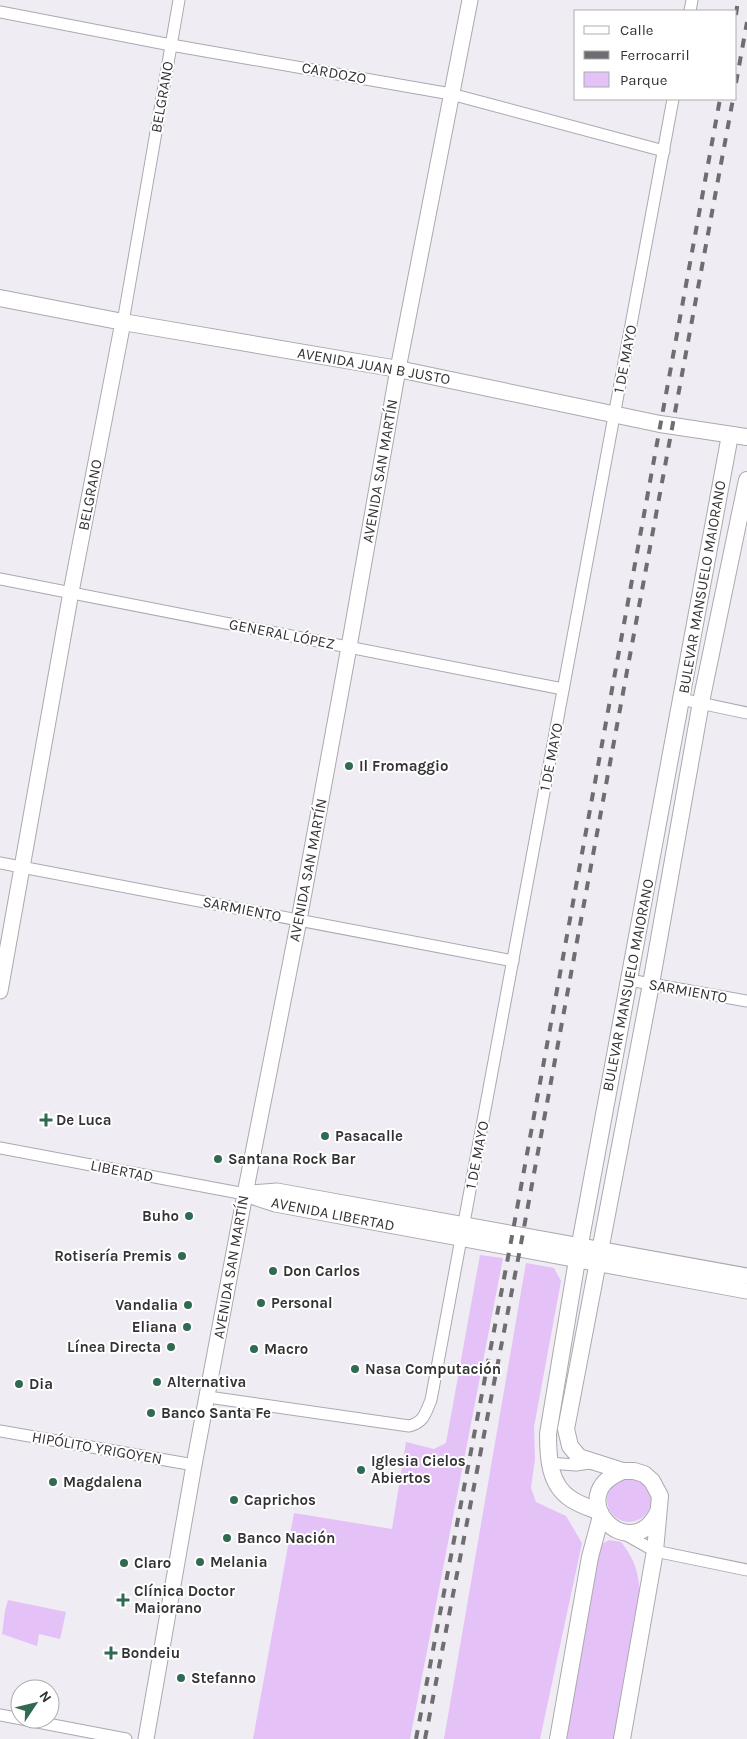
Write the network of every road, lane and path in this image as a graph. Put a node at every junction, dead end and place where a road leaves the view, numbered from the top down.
1 (180, 0) edge
2 (470, 0) edge
3 (0, 12) edge
4 (171, 45) junction
5 (452, 94) junction
6 (673, 100) edge
7 (664, 151) junction
8 (0, 298) edge
9 (123, 322) junction
10 (398, 369) junction
11 (614, 414) junction
12 (730, 435) junction
13 (747, 437) edge
14 (747, 480) edge
15 (0, 579) edge
16 (71, 592) junction
17 (349, 647) junction
18 (563, 689) junction
19 (681, 699) junction
20 (700, 702) junction
21 (747, 712) edge
22 (0, 863) edge
23 (23, 867) junction
24 (299, 920) junction
25 (513, 961) junction
26 (629, 980) junction
27 (651, 984) junction
28 (0, 991) edge
29 (747, 1001) edge
30 (0, 1148) edge
31 (245, 1194) junction
32 (462, 1232) junction
33 (578, 1252) junction
34 (599, 1256) junction
35 (747, 1276) edge
36 (747, 1291) edge
37 (208, 1397) junction
38 (0, 1431) edge
39 (594, 1462) junction
40 (548, 1463) junction
41 (194, 1465) junction
42 (623, 1471) junction
43 (570, 1498) junction
44 (659, 1511) junction
45 (601, 1514) junction
46 (620, 1532) junction
47 (593, 1546) junction
48 (655, 1551) junction
49 (747, 1570) edge
50 (0, 1715) edge
51 (126, 1739) edge
52 (146, 1739) edge
53 (558, 1739) edge
54 (622, 1739) edge

1 - 4 street, BELGRANO
2 - 5 street, AVENIDA SAN MARTÍN
3 - 4 street, CARDOZO
4 - 5 street, CARDOZO
4 - 9 street, BELGRANO
5 - 7 street, CARDOZO
5 - 10 street, AVENIDA SAN MARTÍN
6 - 7 street, 1 DE MAYO
7 - 11 street, 1 DE MAYO
8 - 9 main road, AVENIDA JUAN B JUSTO
9 - 10 main road, AVENIDA JUAN B JUSTO
9 - 16 street, BELGRANO
10 - 11 main road, AVENIDA JUAN B JUSTO
10 - 17 street, AVENIDA SAN MARTÍN
11 - 12 main road, AVENIDA JUAN B JUSTO
11 - 18 street, 1 DE MAYO
12 - 13 main road, AVENIDA JUAN B JUSTO
12 - 19 main road, BULEVAR MANSUELO MAIORANO
14 - 20 main road, BULEVAR MANSUELO MAIORANO
15 - 16 street, GENERAL LÓPEZ
16 - 17 street, GENERAL LÓPEZ
16 - 23 street, BELGRANO
17 - 18 street, GENERAL LÓPEZ
17 - 24 street, AVENIDA SAN MARTÍN
18 - 25 street, 1 DE MAYO
19 - 20 street
19 - 26 main road, BULEVAR MANSUELO MAIORANO
20 - 21 street
20 - 27 main road, BULEVAR MANSUELO MAIORANO
22 - 23 street, SARMIENTO
23 - 24 street, SARMIENTO
23 - 28 street, BELGRANO
24 - 25 street, SARMIENTO
24 - 31 street, AVENIDA SAN MARTÍN
25 - 32 street, 1 DE MAYO
26 - 27 street, SARMIENTO
26 - 33 main road, BULEVAR MANSUELO MAIORANO
27 - 29 street, SARMIENTO
27 - 34 main road, BULEVAR MANSUELO MAIORANO
30 - 31 street, LIBERTAD
31 - 32 street, AVENIDA LIBERTAD
31 - 37 street, AVENIDA SAN MARTÍN
32 - 33 street, AVENIDA LIBERTAD
32 - 37 street, 1 DE MAYO
33 - 34 street, AVENIDA LIBERTAD
33 - 40 main road, BULEVAR MANSUELO MAIORANO
34 - 35 street, AVENIDA LIBERTAD
34 - 36 street, AVENIDA LIBERTAD
34 - 39 main road, BULEVAR MANSUELO MAIORANO
37 - 41 street, AVENIDA SAN MARTÍN
38 - 41 street, HIPÓLITO YRIGOYEN
39 - 40 street
39 - 42 main road, BULEVAR MANSUELO MAIORANO
40 - 43 main road, BULEVAR MANSUELO MAIORANO
41 - 52 street, AVENIDA SAN MARTÍN
42 - 44 main road, BULEVAR MANSUELO MAIORANO
42 - 45 main road
43 - 45 main road, BULEVAR MANSUELO MAIORANO
43 - 47 main road
44 - 46 main road
44 - 48 main road, BULEVAR MANSUELO MAIORANO
45 - 46 main road, BULEVAR MANSUELO MAIORANO
45 - 47 main road
46 - 48 street
47 - 53 main road
48 - 49 street
48 - 54 main road, BULEVAR MANSUELO MAIORANO
50 - 51 street

